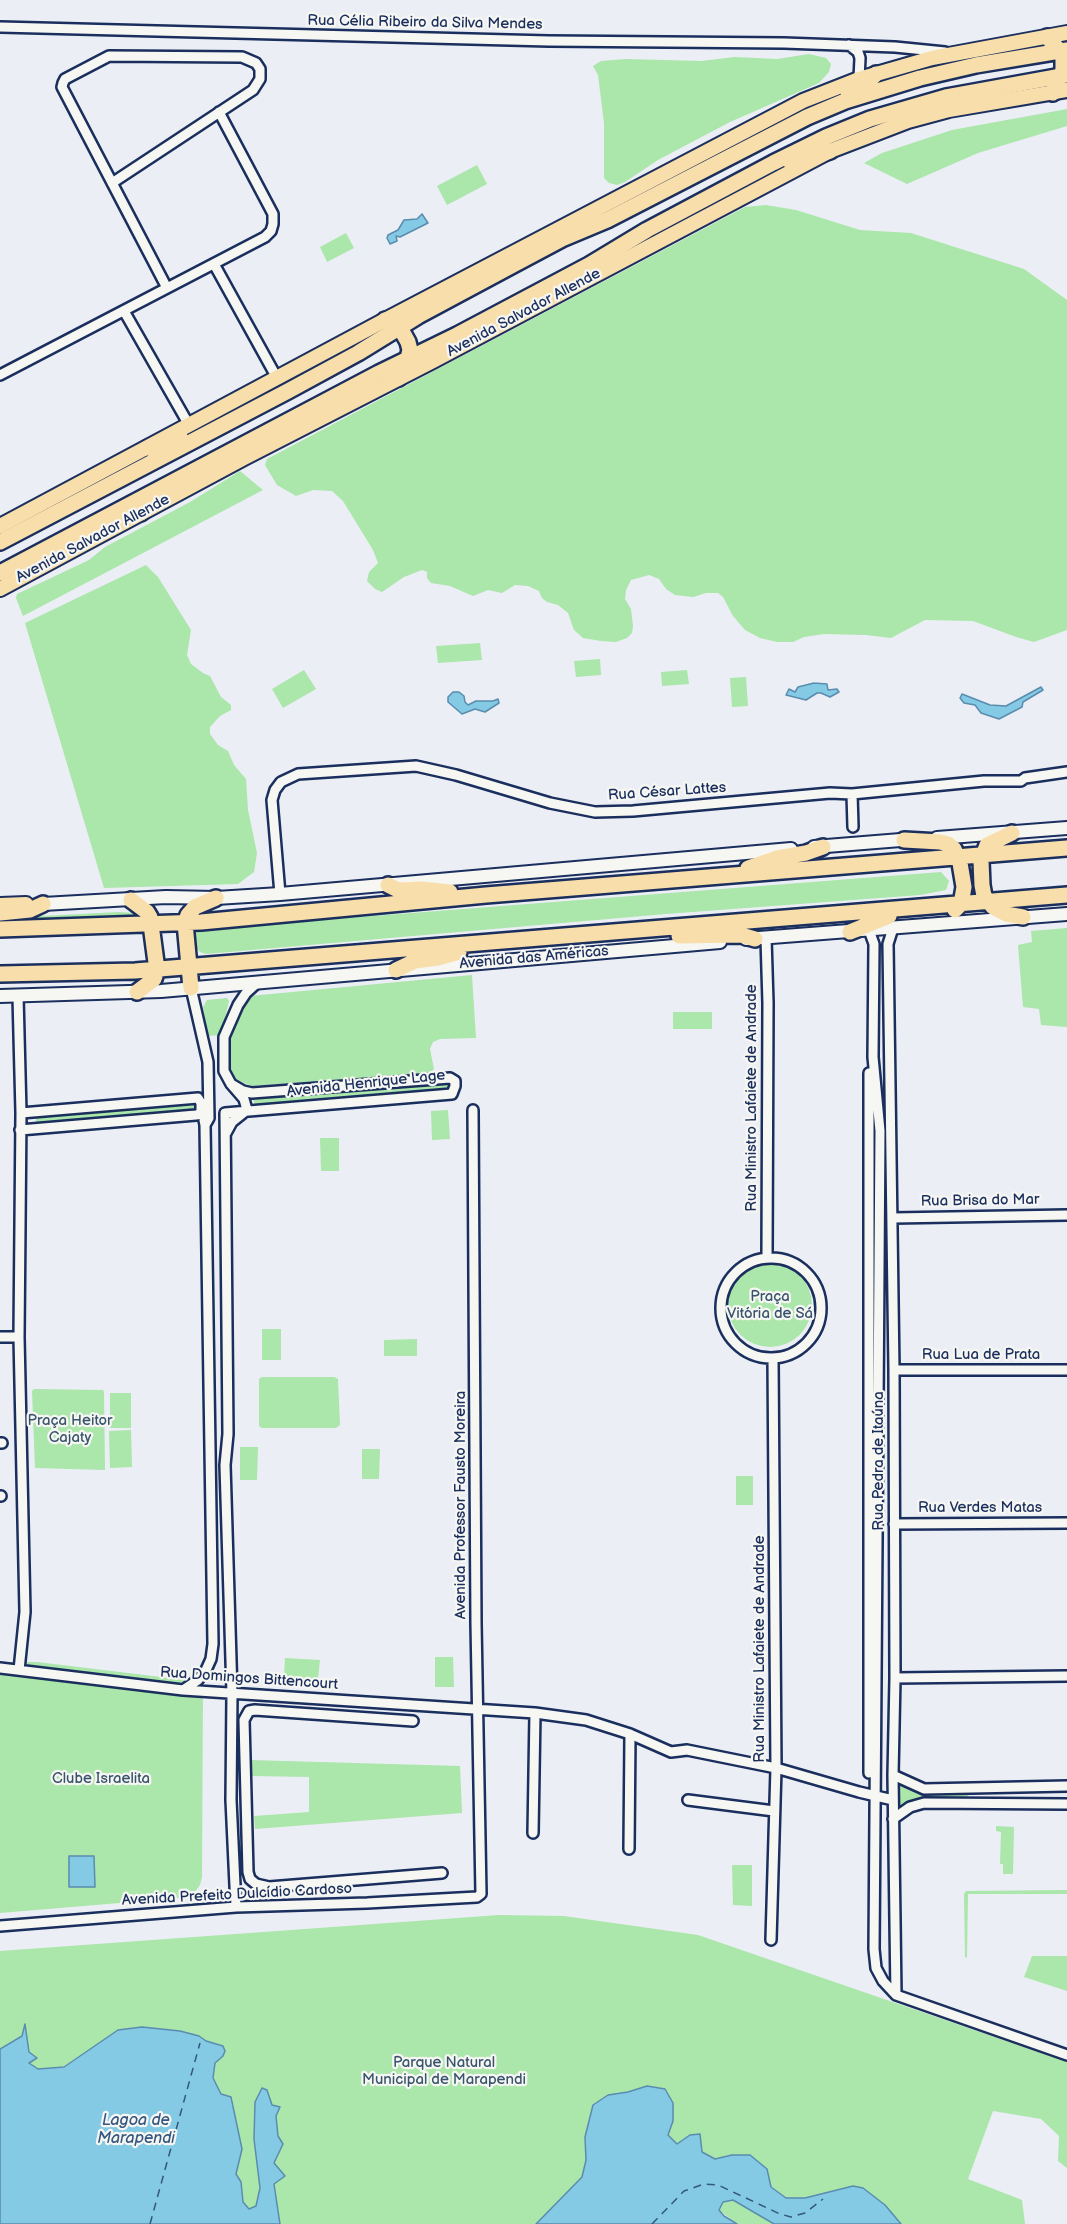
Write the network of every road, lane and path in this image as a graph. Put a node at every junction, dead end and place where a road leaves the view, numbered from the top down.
1 (0, 27) edge
2 (1067, 33) edge
3 (1047, 37) junction
4 (849, 45) junction
5 (1064, 50) edge
6 (958, 53) junction
7 (876, 74) junction
8 (859, 79) junction
9 (1062, 84) edge
10 (219, 112) junction
11 (830, 152) junction
12 (112, 183) junction
13 (662, 192) junction
14 (713, 196) junction
15 (214, 264) junction
16 (167, 288) junction
17 (124, 311) junction
18 (391, 324) junction
19 (408, 358) junction
20 (0, 375) edge
21 (277, 378) junction
22 (399, 378) junction
23 (288, 391) junction
24 (189, 425) junction
25 (148, 448) junction
26 (141, 513) junction
27 (0, 526) edge
28 (0, 542) edge
29 (26, 559) junction
30 (0, 573) edge
31 (0, 589) edge
32 (1067, 772) edge
33 (852, 794) junction
34 (853, 827) dead end
35 (1067, 828) edge
36 (1012, 833) junction
37 (904, 840) junction
38 (823, 847) junction
39 (1067, 848) edge
40 (983, 855) junction
41 (957, 856) junction
42 (723, 876) junction
43 (388, 885) junction
44 (280, 894) junction
45 (486, 894) junction
46 (1067, 895) edge
47 (216, 898) junction
48 (130, 900) junction
49 (987, 902) junction
50 (43, 904) junction
51 (961, 904) junction
52 (0, 905) edge
53 (0, 913) edge
54 (1067, 914) edge
55 (1023, 917) junction
56 (152, 923) junction
57 (185, 923) junction
58 (893, 928) junction
59 (0, 929) edge
60 (869, 930) junction
61 (617, 932) junction
62 (850, 932) junction
63 (761, 938) junction
64 (493, 943) junction
65 (188, 967) junction
66 (157, 970) junction
67 (396, 970) junction
68 (0, 974) edge
69 (257, 983) junction
70 (191, 988) junction
71 (137, 992) junction
72 (0, 996) edge
73 (18, 996) junction
74 (873, 1033) junction
75 (890, 1034) junction
76 (224, 1037) junction
77 (204, 1040) junction
78 (891, 1056) junction
79 (873, 1057) junction
80 (231, 1084) junction
81 (247, 1110) junction
82 (473, 1110) dead end
83 (21, 1113) junction
84 (201, 1114) junction
85 (206, 1125) junction
86 (20, 1130) junction
87 (225, 1135) junction
88 (1067, 1215) edge
89 (893, 1218) junction
90 (767, 1258) junction
91 (0, 1337) edge
92 (19, 1337) junction
93 (773, 1358) junction
94 (894, 1370) junction
95 (1067, 1370) edge
96 (1067, 1523) edge
97 (894, 1524) junction
98 (0, 1668) edge
99 (18, 1670) junction
100 (1067, 1676) edge
101 (895, 1678) junction
102 (183, 1690) junction
103 (232, 1693) junction
104 (477, 1710) junction
105 (535, 1713) junction
106 (413, 1721) dead end
107 (630, 1734) junction
108 (776, 1768) junction
109 (892, 1775) junction
110 (1067, 1786) edge
111 (872, 1795) junction
112 (231, 1800) junction
113 (688, 1800) dead end
114 (893, 1800) junction
115 (246, 1803) junction
116 (1067, 1804) edge
117 (774, 1811) junction
118 (893, 1819) junction
119 (533, 1833) dead end
120 (629, 1849) dead end
121 (442, 1873) dead end
122 (477, 1897) joint
123 (236, 1907) junction
124 (0, 1926) edge
125 (771, 1940) dead end
126 (896, 1995) junction
127 (1067, 2055) edge

1 - 4 street, Rua Célia Ribeiro da Silva Mendes
2 - 3 main road
3 - 5 highway
3 - 6 main road
4 - 6 street, Rua Célia Ribeiro da Silva Mendes
4 - 8 street
5 - 9 highway
5 - 13 highway
6 - 7 main road
7 - 8 main road
7 - 13 highway
8 - 18 main road
9 - 11 main road, Avenida Salvador Allende
9 - 14 highway, Avenida Salvador Allende
10 - 12 street
10 - 12 street
10 - 15 street
11 - 14 highway
11 - 22 main road, Avenida Salvador Allende
12 - 16 street
13 - 18 highway
14 - 19 highway, Avenida Salvador Allende
15 - 16 street
15 - 21 street
16 - 17 street
17 - 20 street
17 - 24 street
18 - 19 highway
18 - 21 main road
18 - 23 highway
19 - 22 highway
19 - 29 highway, Avenida Salvador Allende
21 - 24 main road
22 - 26 main road, Avenida Salvador Allende
23 - 25 highway
23 - 28 highway
24 - 25 main road
25 - 27 main road
26 - 29 highway
26 - 31 main road, Avenida Salvador Allende
29 - 30 highway, Avenida Salvador Allende
32 - 33 street, Rua César Lattes
33 - 34 street
33 - 44 street, Rua César Lattes
35 - 36 main road
36 - 37 main road
36 - 40 highway
37 - 38 main road
37 - 41 highway
38 - 42 highway
38 - 43 main road
39 - 40 highway
40 - 41 highway
40 - 49 highway
41 - 42 highway
41 - 51 highway
42 - 45 highway
43 - 44 main road
43 - 45 highway
44 - 47 main road
45 - 57 highway
46 - 49 highway, Avenida das Américas
47 - 48 main road
47 - 57 highway
48 - 50 main road
48 - 56 highway
49 - 51 highway, Avenida das Américas
49 - 55 highway
50 - 52 main road
50 - 53 highway
51 - 61 highway, Avenida das Américas
51 - 62 highway
54 - 55 main road, Avenida das Américas
55 - 58 main road, Avenida das Américas
56 - 57 highway
56 - 59 highway
56 - 66 highway
57 - 65 highway
58 - 60 main road, Avenida das Américas
58 - 75 street, Rua Pedra de Itaúna
60 - 62 main road, Avenida das Américas
60 - 74 street, Rua Pedra de Itaúna
61 - 63 highway
61 - 64 highway, Avenida das Américas
62 - 63 main road, Avenida das Américas
63 - 67 main road, Avenida das Américas
63 - 90 street, Rua Ministro Lafaiete de Andrade
64 - 65 highway, Avenida das Américas
64 - 67 highway
65 - 66 highway, Avenida das Américas
65 - 70 highway
66 - 68 highway, Avenida das Américas
66 - 71 highway
67 - 69 main road, Avenida das Américas
69 - 70 main road, Avenida das Américas
69 - 76 street
70 - 71 main road, Avenida das Américas
70 - 77 street
71 - 73 main road, Avenida das Américas
72 - 73 main road, Avenida das Américas
73 - 83 street
74 - 75 street
74 - 79 street, Rua Pedra de Itaúna
74 - 111 street
75 - 78 street, Rua Pedra de Itaúna
76 - 77 street
76 - 80 street
77 - 85 street
78 - 79 street
78 - 89 street, Rua Pedra de Itaúna
79 - 111 street, Rua Pedra de Itaúna
80 - 81 street
80 - 81 street, Avenida Henrique Lage
81 - 87 street
81 - 87 street, Avenida Henrique Lage
82 - 104 street, Avenida Professor Fausto Moreira
83 - 84 street
83 - 86 street
84 - 85 street
84 - 86 street
85 - 102 street
86 - 92 street
87 - 103 street
88 - 89 street, Rua Brisa do Mar
89 - 94 street, Rua Pedra de Itaúna
90 - 93 street
90 - 93 street
91 - 92 street
92 - 99 street
93 - 108 street, Rua Ministro Lafaiete de Andrade
94 - 95 street, Rua Lua de Prata
94 - 97 street, Rua Pedra de Itaúna
96 - 97 street, Rua Verdes Matas
97 - 101 street, Rua Pedra de Itaúna
98 - 99 street, Rua Domingos Bittencourt
99 - 102 street, Rua Domingos Bittencourt
100 - 101 street
101 - 109 street, Rua Pedra de Itaúna
102 - 103 street, Rua Domingos Bittencourt
103 - 104 street, Rua Domingos Bittencourt
103 - 112 street
104 - 105 street, Rua Domingos Bittencourt
104 - 122 street, Avenida Professor Fausto Moreira
105 - 107 street, Rua Domingos Bittencourt
105 - 119 street
106 - 115 street
107 - 108 street, Rua Domingos Bittencourt
107 - 120 street
108 - 111 street, Rua Domingos Bittencourt
108 - 117 street, Rua Ministro Lafaiete de Andrade
109 - 110 street
109 - 114 street, Rua Pedra de Itaúna
111 - 114 street, Rua Domingos Bittencourt
111 - 126 street, Rua Pedra de Itaúna
112 - 115 street
112 - 123 street
113 - 117 street
114 - 118 street, Rua Pedra de Itaúna
115 - 121 street
116 - 118 street
117 - 125 street, Rua Ministro Lafaiete de Andrade
118 - 126 street, Rua Pedra de Itaúna
122 - 123 street, Avenida Prefeito Dulcídio Cardoso
123 - 124 street, Avenida Prefeito Dulcídio Cardoso
126 - 127 street

